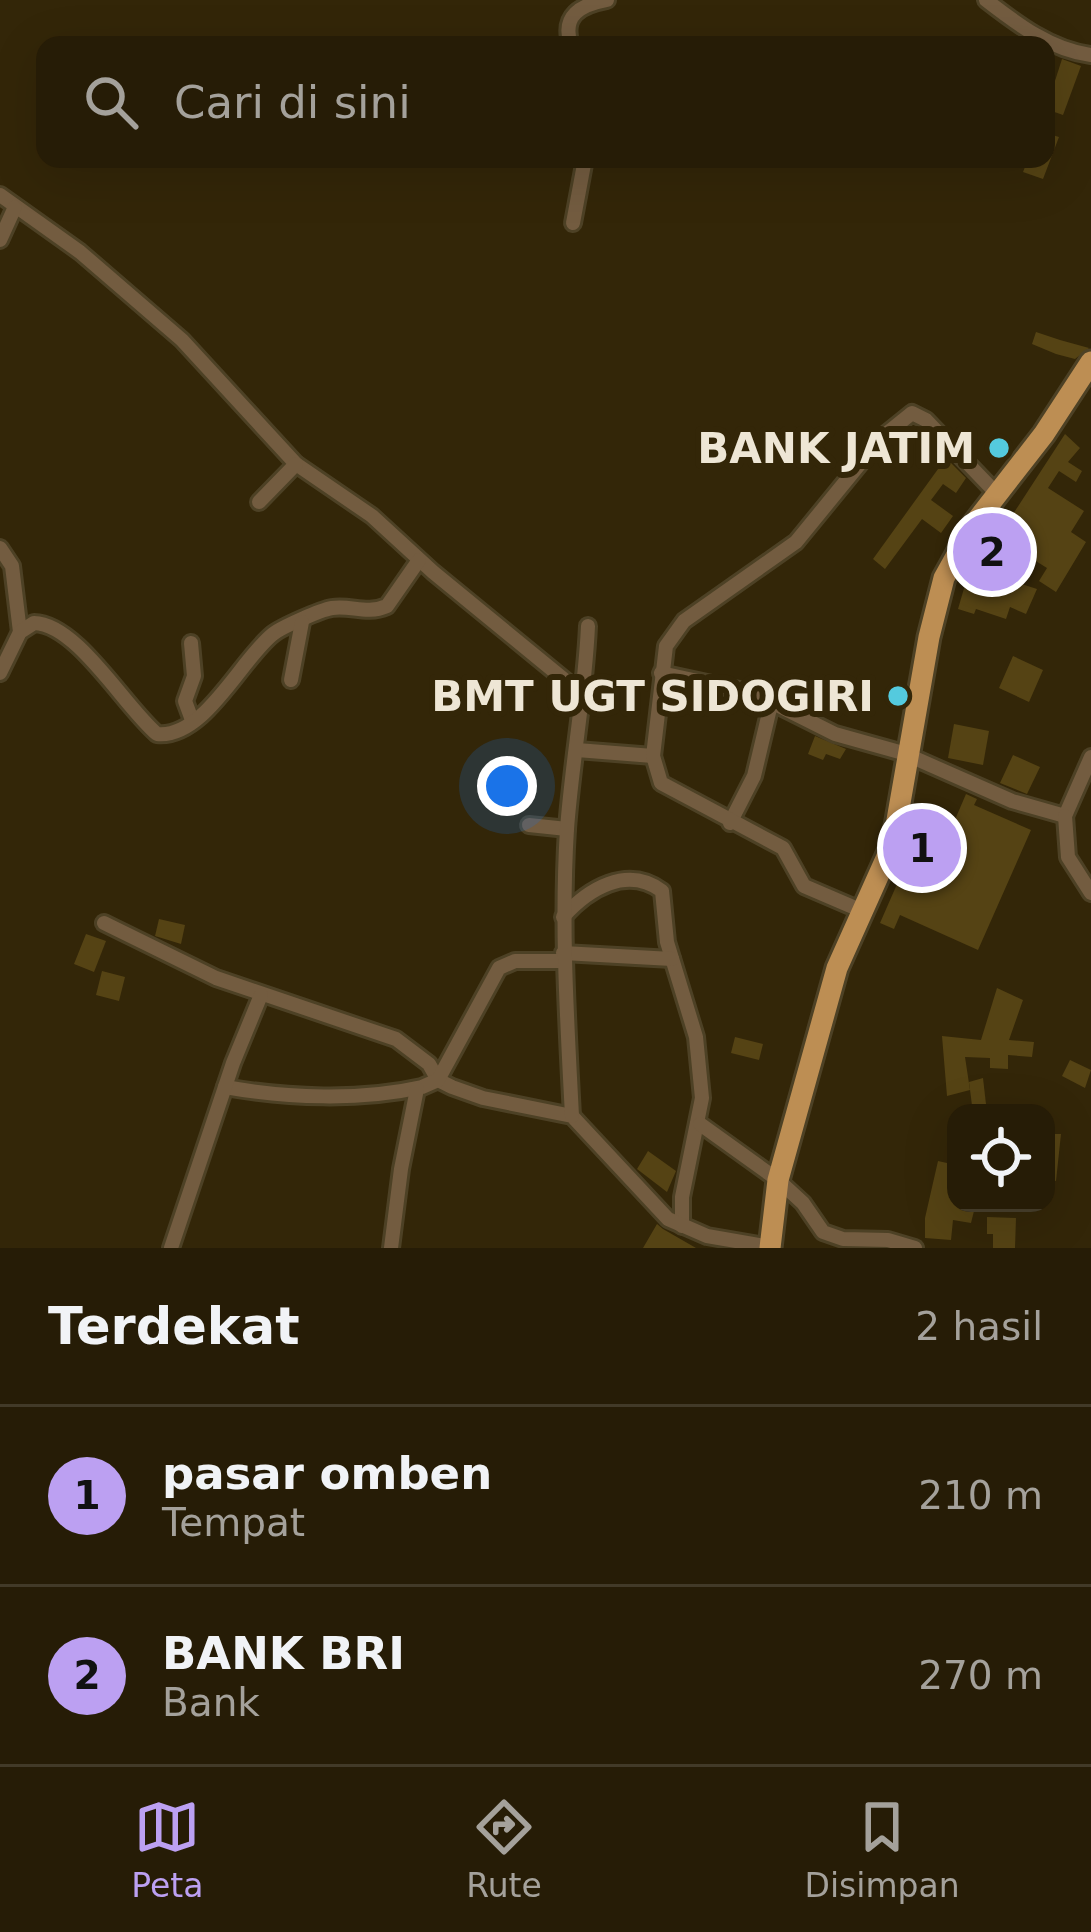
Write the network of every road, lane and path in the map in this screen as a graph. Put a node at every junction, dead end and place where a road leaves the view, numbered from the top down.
1 (607, 0) edge
2 (986, 0) edge
3 (568, 36) edge
4 (1039, 36) edge
5 (1055, 44) edge
6 (1091, 56) edge
7 (583, 168) edge
8 (0, 195) edge
9 (15, 207) junction
10 (573, 224) dead end
11 (0, 240) edge
12 (1091, 362) edge
13 (296, 464) junction
14 (997, 494) junction
15 (260, 502) dead end
16 (0, 548) edge
17 (419, 560) junction
18 (302, 622) junction
19 (588, 626) dead end
20 (20, 632) junction
21 (191, 644) dead end
22 (0, 673) edge
23 (662, 673) junction
24 (291, 680) dead end
25 (583, 695) junction
26 (772, 700) junction
27 (192, 720) junction
28 (577, 750) junction
29 (653, 756) junction
30 (911, 756) junction
31 (1091, 757) edge
32 (1065, 816) junction
33 (730, 823) junction
34 (529, 825) dead end
35 (567, 829) junction
36 (1091, 893) edge
37 (860, 910) junction
38 (563, 917) junction
39 (104, 923) dead end
40 (563, 957) junction
41 (672, 959) junction
42 (261, 995) junction
43 (438, 1080) junction
44 (225, 1087) junction
45 (416, 1089) junction
46 (572, 1116) junction
47 (700, 1124) junction
48 (778, 1180) junction
49 (682, 1226) junction
50 (770, 1247) edge
51 (171, 1248) edge
52 (391, 1248) edge
53 (915, 1248) edge

1 - 3 street
2 - 4 street
5 - 6 street
7 - 10 street
8 - 9 street
9 - 11 street
9 - 13 street
12 - 14 main road
13 - 15 street
13 - 17 street
14 - 23 street
14 - 30 main road
16 - 20 street
17 - 18 street
17 - 25 street
18 - 24 street
18 - 27 street
19 - 25 street
20 - 22 street
20 - 27 street
21 - 27 street
23 - 26 street
23 - 29 street
25 - 28 street
26 - 30 street
26 - 33 street
28 - 29 street
28 - 35 street
29 - 33 street
30 - 32 street
30 - 37 main road
31 - 32 street
32 - 36 street
33 - 37 street
34 - 35 street
35 - 38 street
37 - 48 main road
38 - 40 street
38 - 41 street
39 - 42 street
40 - 41 street
40 - 43 street
40 - 46 street
41 - 47 street
42 - 43 street
42 - 44 street
43 - 45 street
43 - 46 street
44 - 45 street
44 - 51 street
45 - 52 street
46 - 49 street
47 - 48 street
47 - 49 street
48 - 50 main road
48 - 53 street
49 - 50 street

